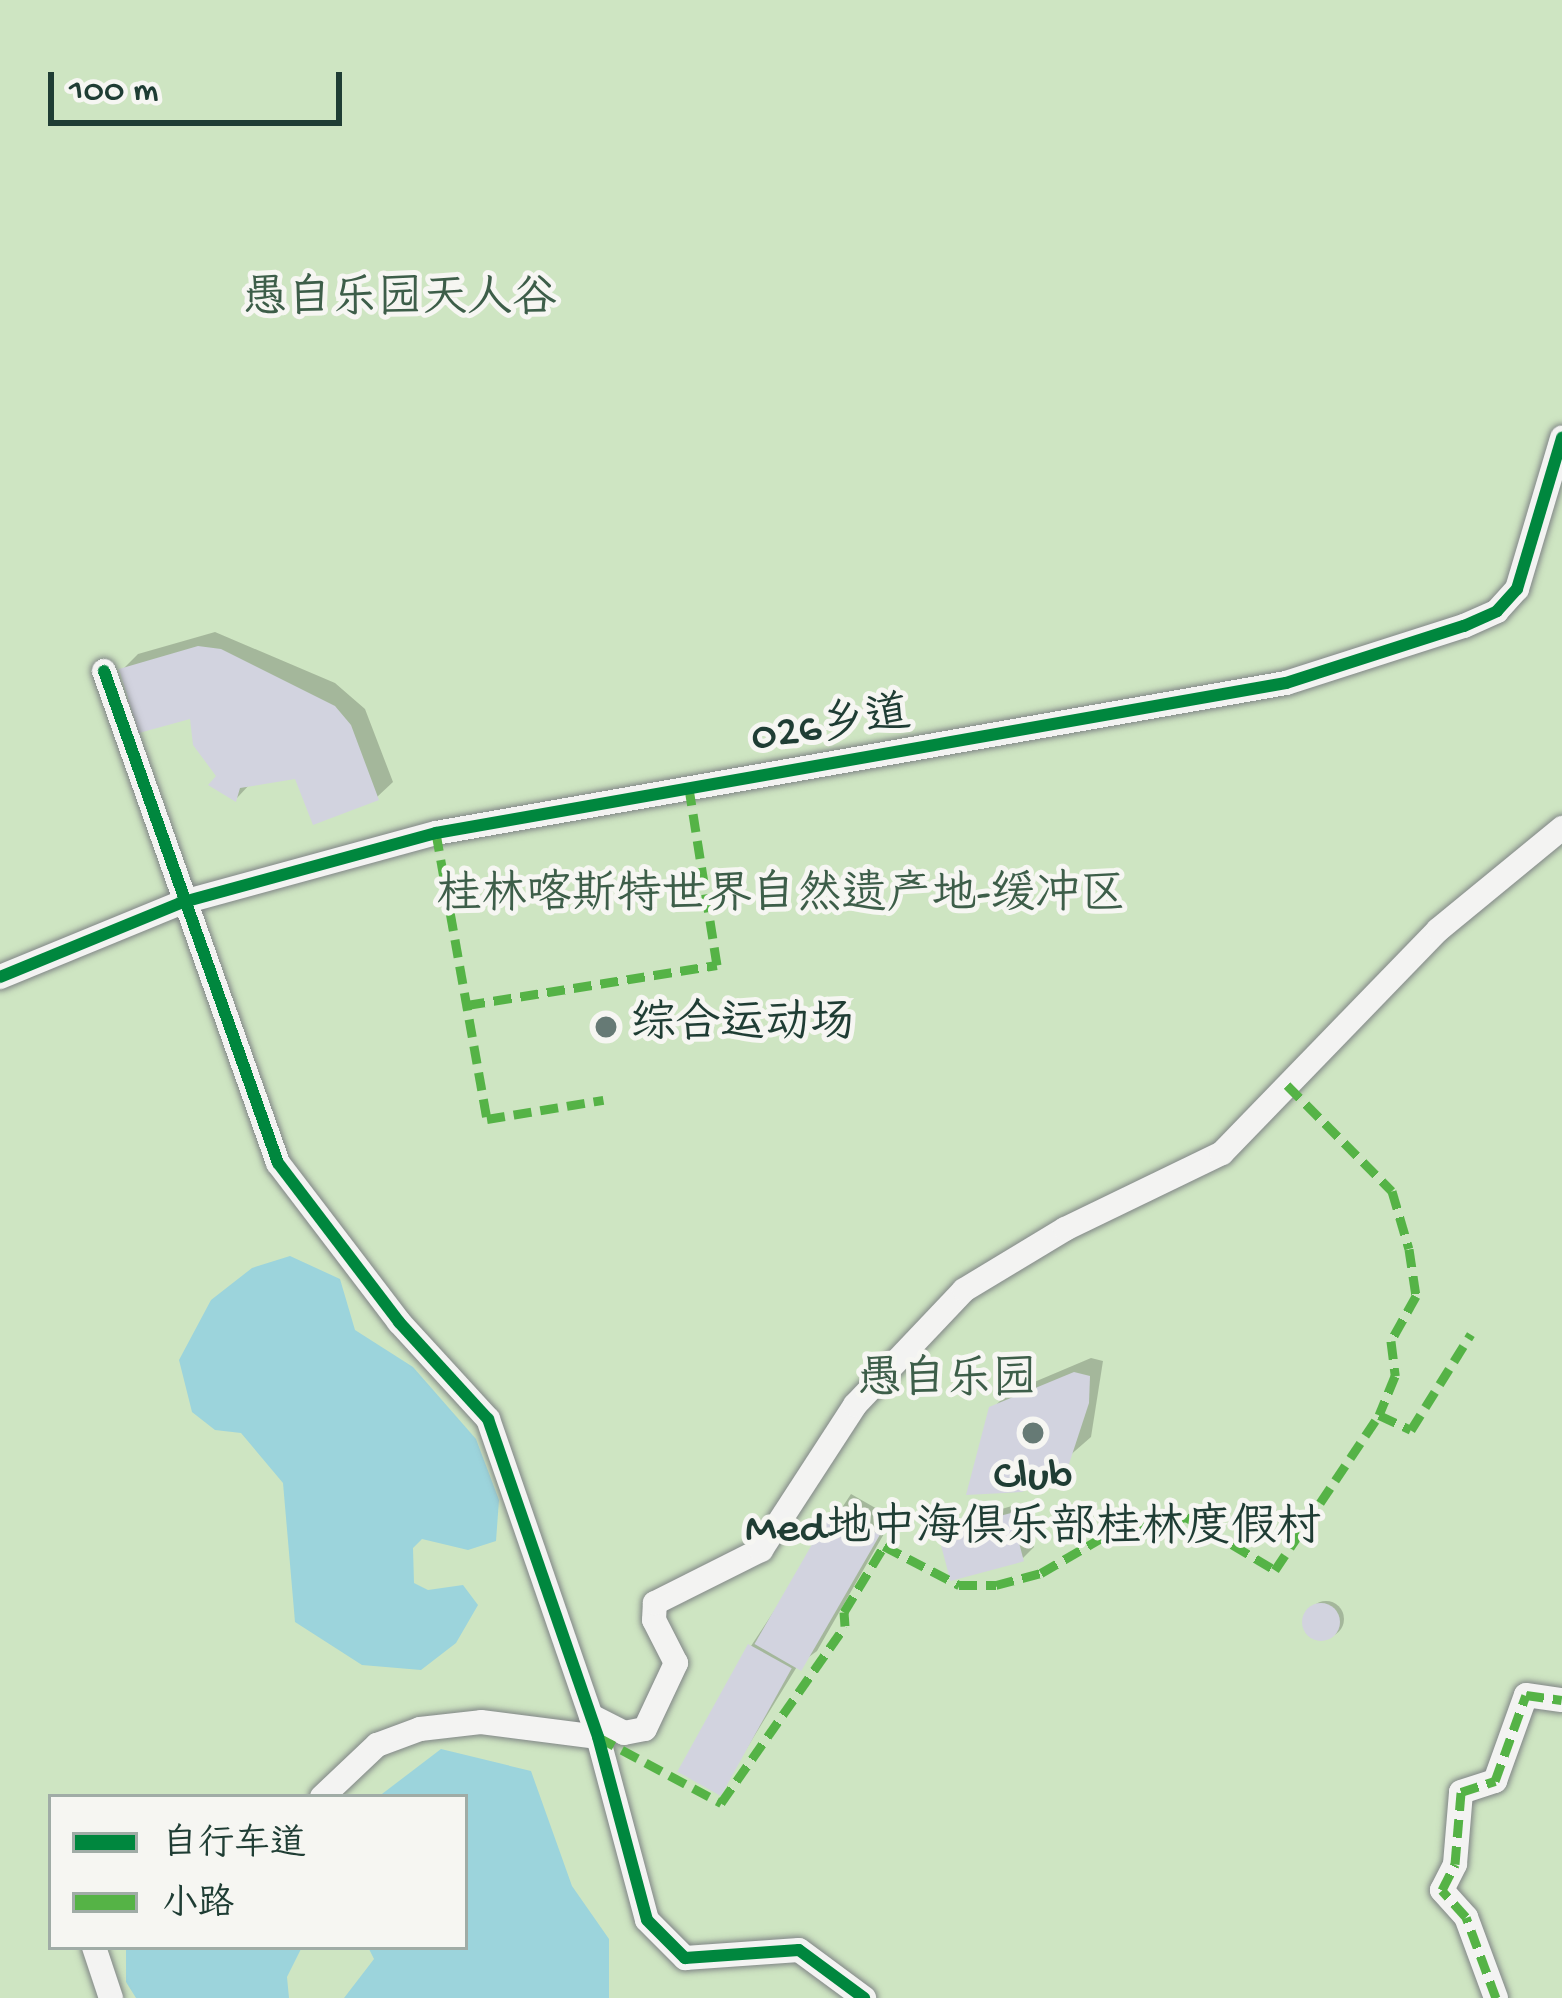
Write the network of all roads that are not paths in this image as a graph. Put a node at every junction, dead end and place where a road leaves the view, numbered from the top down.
1 (1562, 439) edge
2 (104, 671) dead end
3 (1562, 828) edge
4 (180, 903) junction
5 (0, 977) edge
6 (1562, 1700) edge
7 (595, 1727) junction
8 (325, 1794) edge
9 (95, 1950) edge
10 (111, 1998) edge
11 (864, 1998) edge
12 (1496, 1998) edge

1 - 4 street, 026乡道
2 - 4 street
3 - 7 street
4 - 5 street, 026乡道
4 - 7 street
6 - 12 street
7 - 8 street
7 - 11 street
9 - 10 street

